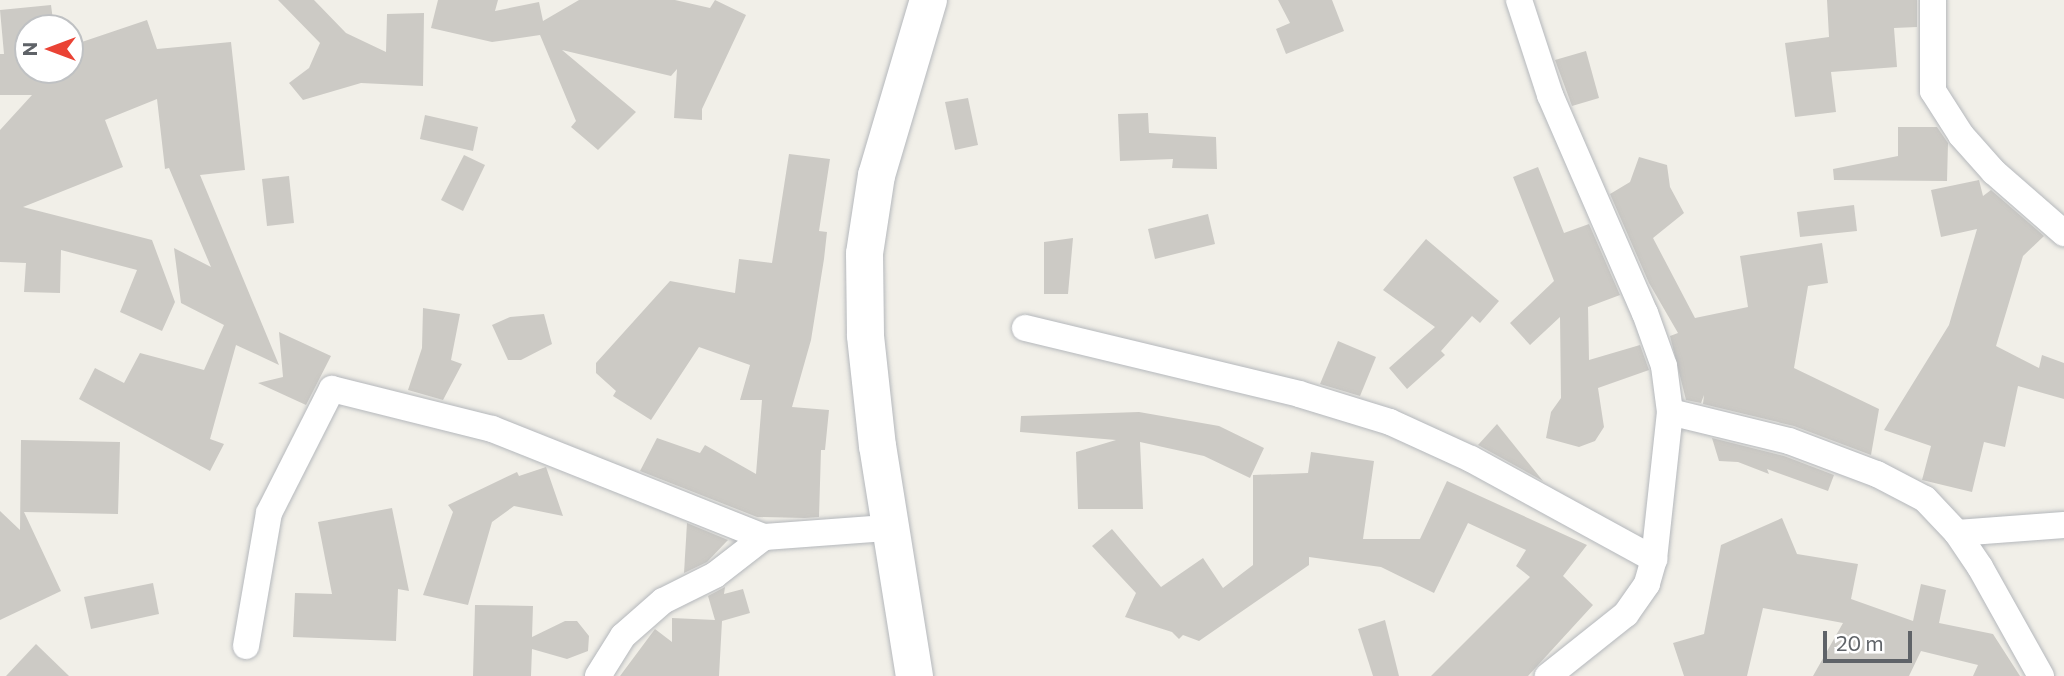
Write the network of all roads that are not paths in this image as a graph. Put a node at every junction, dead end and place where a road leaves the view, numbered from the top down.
1 (928, 0) edge
2 (1519, 0) edge
3 (1933, 0) edge
4 (2064, 233) edge
5 (1025, 328) dead end
6 (1670, 412) junction
7 (2064, 525) edge
8 (887, 528) junction
9 (1957, 533) junction
10 (764, 537) junction
11 (1654, 559) junction
12 (246, 646) dead end
13 (598, 676) edge
14 (914, 676) edge
15 (1548, 676) edge
16 (2042, 676) edge

1 - 8 main road
2 - 6 street
3 - 4 street
5 - 11 street
6 - 9 street
6 - 11 street
7 - 9 street
8 - 10 street
8 - 14 main road
9 - 16 street
10 - 12 street
10 - 13 street
11 - 15 street

